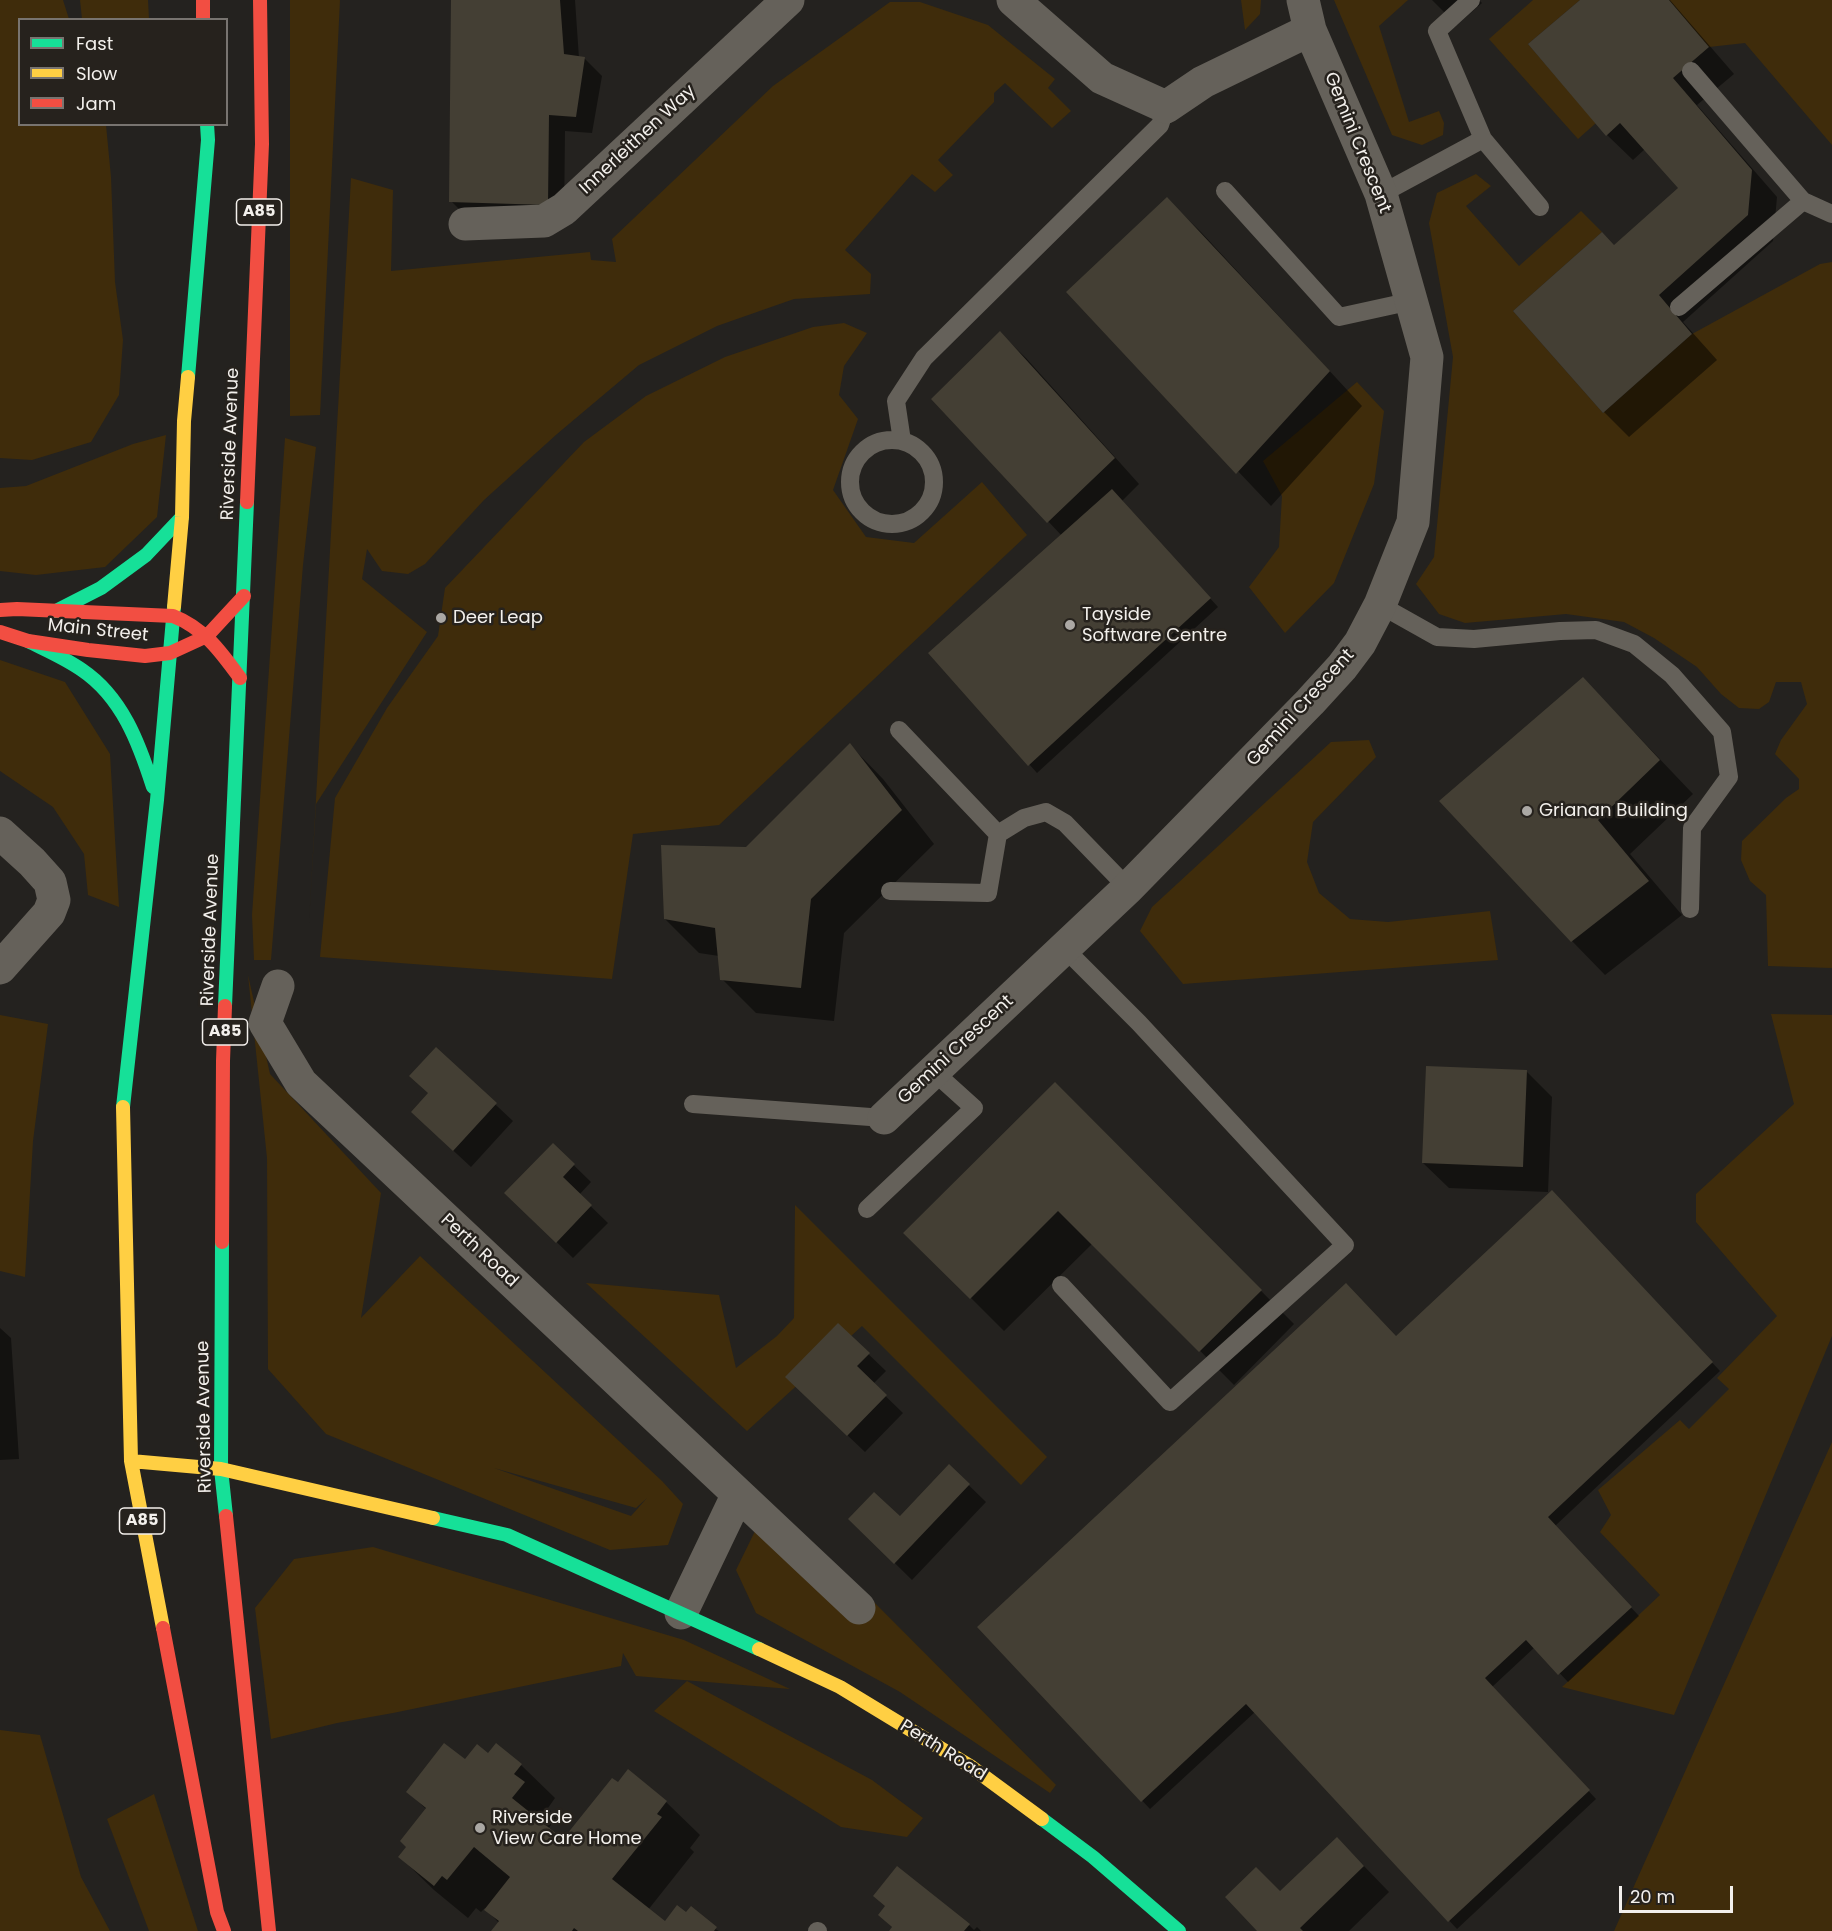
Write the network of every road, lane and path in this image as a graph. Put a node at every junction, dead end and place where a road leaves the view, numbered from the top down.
1 (203, 0) edge
2 (260, 0) edge
3 (788, 0) edge
4 (1013, 0) edge
5 (1471, 0) edge
6 (1306, 15) edge
7 (203, 18) edge
8 (1691, 71) dead end
9 (1166, 107) junction
10 (207, 126) edge
11 (1482, 140) junction
12 (1225, 191) dead end
13 (1381, 194) junction
14 (1803, 201) junction
15 (1540, 207) dead end
16 (1832, 214) edge
17 (465, 224) dead end
18 (1412, 301) junction
19 (1679, 307) dead end
20 (902, 441) junction
21 (182, 517) junction
22 (244, 596) junction
23 (1380, 605) junction
24 (0, 610) edge
25 (56, 611) junction
26 (173, 616) junction
27 (0, 632) edge
28 (207, 636) junction
29 (28, 641) junction
30 (170, 654) junction
31 (240, 678) junction
32 (899, 730) dead end
33 (157, 800) junction
34 (0, 833) edge
35 (998, 834) junction
36 (1128, 888) junction
37 (890, 891) dead end
38 (1690, 909) dead end
39 (1064, 948) junction
40 (0, 968) edge
41 (278, 986) dead end
42 (933, 1071) junction
43 (693, 1104) dead end
44 (884, 1118) joint
45 (867, 1209) dead end
46 (1061, 1285) dead end
47 (131, 1461) junction
48 (221, 1469) junction
49 (738, 1494) junction
50 (859, 1608) dead end
51 (681, 1613) junction
52 (224, 1931) edge
53 (269, 1931) edge
54 (1179, 1931) edge

1 - 7 main road
2 - 22 main road, Riverside Avenue / A85
3 - 17 street, Innerleithen Way
4 - 9 street
5 - 11 lane
6 - 9 street
6 - 13 street, Gemini Crescent
8 - 14 lane
9 - 20 lane
10 - 21 main road, A85
11 - 13 lane
11 - 15 lane
12 - 18 lane
13 - 18 street, Gemini Crescent
14 - 16 lane
14 - 19 lane
18 - 23 street, Gemini Crescent
20 - 20 lane
21 - 25 main road
21 - 26 main road, A85
22 - 28 main road, Main Street
22 - 31 main road, Riverside Avenue / A85
23 - 36 street, Gemini Crescent
23 - 38 lane
24 - 25 main road
25 - 26 main road
26 - 28 main road
26 - 30 main road, A85
27 - 29 main road, Main Street
28 - 30 main road, Main Street
28 - 31 main road
29 - 30 main road, Main Street
29 - 33 main road
30 - 33 main road, A85
31 - 48 main road, Riverside Avenue / A85
32 - 35 lane
33 - 47 main road, A85
34 - 40 street
35 - 36 lane
35 - 37 lane
36 - 39 street, Gemini Crescent
39 - 42 street, Gemini Crescent
39 - 46 lane
41 - 49 street, Perth Road
42 - 44 street, Gemini Crescent
42 - 45 lane
43 - 44 lane
47 - 48 main road, Perth Road
47 - 52 main road, A85
48 - 51 main road, Perth Road
48 - 53 main road, Riverside Avenue / A85
49 - 50 street, Perth Road
49 - 51 street
51 - 54 main road, Perth Road

